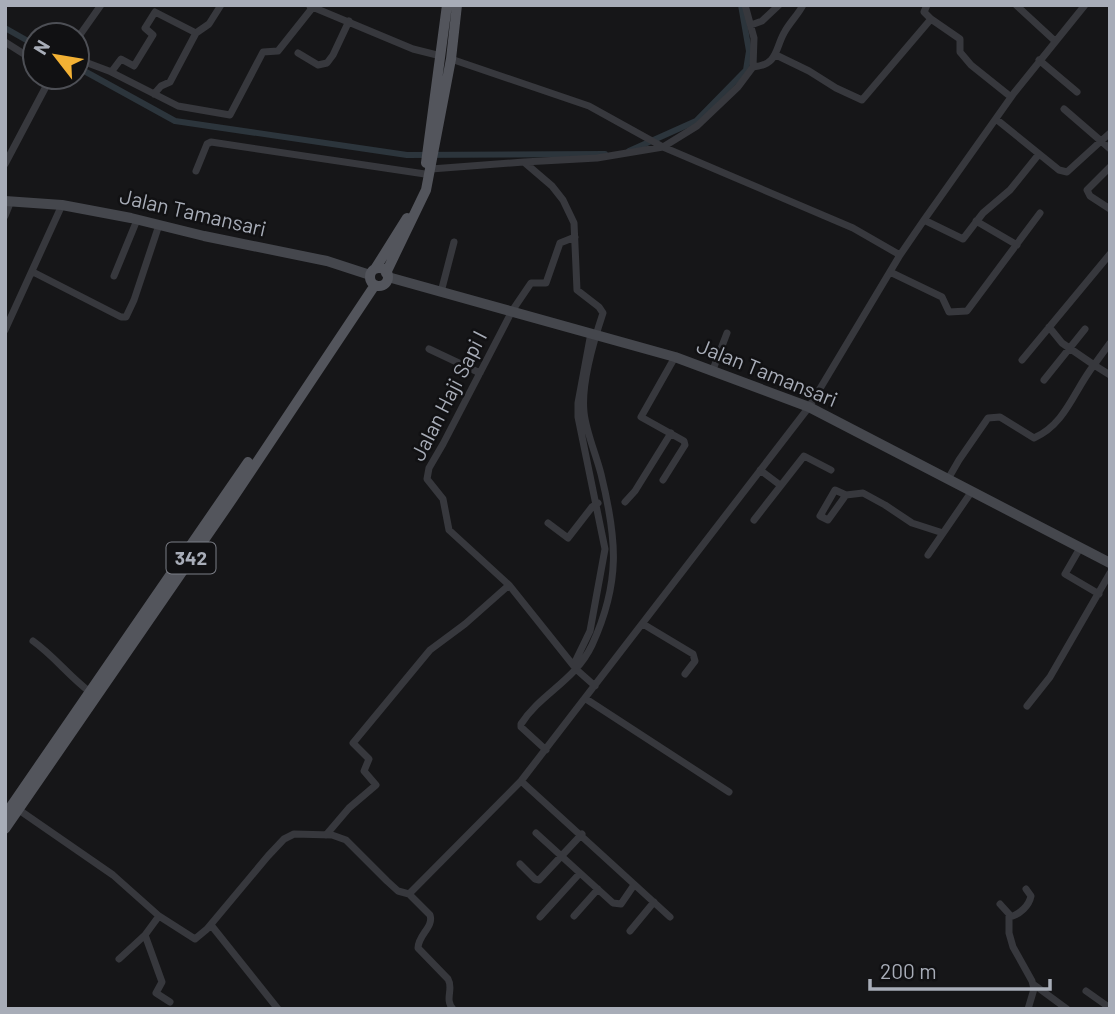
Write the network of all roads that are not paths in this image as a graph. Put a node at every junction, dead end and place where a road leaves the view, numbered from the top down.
1 (101, 5) edge
2 (221, 5) edge
3 (447, 5) edge
4 (457, 5) edge
5 (745, 5) edge
6 (779, 5) edge
7 (803, 5) edge
8 (927, 5) edge
9 (1016, 5) edge
10 (1085, 5) edge
11 (311, 6) edge
12 (931, 19) junction
13 (89, 21) edge
14 (349, 21) junction
15 (751, 26) junction
16 (196, 33) junction
17 (1055, 41) junction
18 (5, 42) edge
19 (21, 52) edge
20 (298, 53) dead end
21 (776, 55) junction
22 (446, 58) junction
23 (1039, 60) junction
24 (91, 64) edge
25 (753, 67) junction
26 (109, 71) junction
27 (44, 91) edge
28 (1077, 92) dead end
29 (154, 94) junction
30 (1011, 97) junction
31 (1064, 109) dead end
32 (996, 119) junction
33 (1110, 133) edge
34 (1101, 141) junction
35 (661, 146) junction
36 (1110, 149) edge
37 (1039, 154) junction
38 (524, 162) junction
39 (5, 164) edge
40 (1110, 167) edge
41 (429, 169) junction
42 (196, 171) dead end
43 (8, 201) edge
44 (62, 205) junction
45 (1110, 209) edge
46 (1040, 213) dead end
47 (5, 216) edge
48 (137, 220) junction
49 (924, 220) junction
50 (976, 221) junction
51 (159, 225) junction
52 (575, 237) junction
53 (454, 242) dead end
54 (1017, 245) junction
55 (1110, 254) edge
56 (900, 256) junction
57 (33, 272) junction
58 (890, 272) junction
59 (114, 276) dead end
60 (377, 276) junction
61 (441, 292) junction
62 (512, 311) junction
63 (1049, 327) junction
64 (1086, 329) dead end
65 (5, 330) edge
66 (727, 333) dead end
67 (593, 334) junction
68 (1110, 343) edge
69 (429, 349) dead end
70 (1069, 349) junction
71 (675, 357) junction
72 (1022, 360) dead end
73 (1094, 365) junction
74 (712, 372) junction
75 (480, 373) junction
76 (1110, 375) edge
77 (1044, 380) dead end
78 (808, 407) junction
79 (671, 433) junction
80 (760, 470) junction
81 (831, 470) dead end
82 (948, 479) junction
83 (663, 480) dead end
84 (780, 485) junction
85 (972, 491) junction
86 (845, 495) dead end
87 (596, 502) junction
88 (625, 502) dead end
89 (607, 505) junction
90 (754, 520) dead end
91 (548, 523) dead end
92 (943, 533) junction
93 (1080, 548) junction
94 (928, 555) dead end
95 (1110, 562) edge
96 (179, 569) junction
97 (1110, 573) edge
98 (509, 585) junction
99 (1099, 594) junction
100 (643, 624) junction
101 (33, 641) dead end
102 (576, 667) junction
103 (685, 674) dead end
104 (595, 686) junction
105 (90, 692) junction
106 (586, 699) junction
107 (1027, 706) dead end
108 (546, 750) junction
109 (52, 754) junction
110 (521, 781) junction
111 (729, 792) dead end
112 (10, 809) edge
113 (5, 829) edge
114 (536, 833) dead end
115 (582, 834) junction
116 (326, 835) junction
117 (561, 855) junction
118 (520, 864) dead end
119 (580, 873) junction
120 (634, 885) junction
121 (597, 889) junction
122 (1026, 889) dead end
123 (409, 894) junction
124 (654, 902) junction
125 (1000, 904) dead end
126 (159, 916) junction
127 (574, 916) dead end
128 (670, 916) dead end
129 (540, 917) dead end
130 (1010, 917) junction
131 (211, 925) junction
132 (630, 931) dead end
133 (145, 935) junction
134 (119, 959) dead end
135 (1033, 984) junction
136 (1086, 990) dead end
137 (170, 1002) dead end
138 (1110, 1007) edge
139 (278, 1009) edge
140 (453, 1009) edge
141 (1028, 1009) edge
142 (1067, 1009) edge

1 - 13 street
2 - 16 street
3 - 22 main road, 342
4 - 22 main road, 342
5 - 15 street
6 - 15 street
7 - 21 street
8 - 12 street
9 - 17 street
10 - 17 street
11 - 14 street
11 - 29 street
12 - 21 street
12 - 30 street
14 - 20 street
14 - 22 street
15 - 25 street
16 - 26 street
16 - 29 street
17 - 23 street
18 - 19 street
21 - 25 street
22 - 35 street
22 - 41 main road, 342
23 - 28 street
23 - 30 street
24 - 26 street
25 - 35 street
26 - 29 street
27 - 39 street
30 - 32 street
31 - 34 street
32 - 37 street
32 - 49 street
33 - 34 street
34 - 36 street
34 - 37 street
35 - 38 street
35 - 56 street
37 - 50 street
38 - 41 street
38 - 52 street
40 - 45 street
41 - 42 street
41 - 60 main road, 342
43 - 44 main road, Jalan Tamansari
43 - 47 street
44 - 48 main road, Jalan Tamansari
44 - 57 street
46 - 54 street
48 - 51 main road, Jalan Tamansari
48 - 59 street
49 - 50 street
49 - 56 street
50 - 54 street
51 - 57 street
51 - 60 main road, Jalan Tamansari
52 - 62 street, Jalan Haji Sapi I
52 - 67 street
53 - 61 street
54 - 58 street
55 - 63 street
56 - 58 street
57 - 65 street
58 - 78 street
60 - 61 main road, Jalan Tamansari
60 - 96 main road, 342
61 - 62 main road, Jalan Tamansari
62 - 67 main road, Jalan Tamansari
62 - 75 street, Jalan Haji Sapi I
63 - 70 street
63 - 72 street
64 - 70 street
66 - 74 street
67 - 71 main road, Jalan Tamansari
67 - 87 street
67 - 89 street
68 - 73 street
69 - 75 street
70 - 73 street
70 - 77 street
71 - 74 main road, Jalan Tamansari
71 - 79 street
73 - 76 street
73 - 82 street
74 - 78 main road, Jalan Tamansari
75 - 98 street, Jalan Haji Sapi I
78 - 80 street
78 - 82 main road, Jalan Tamansari
79 - 83 street
79 - 88 street
80 - 84 street
80 - 100 street
81 - 84 street
82 - 85 main road, Jalan Tamansari
84 - 90 street
85 - 92 street
85 - 93 main road, Jalan Tamansari
86 - 92 street
87 - 89 street
87 - 91 street
87 - 102 street
89 - 102 street
92 - 94 street
93 - 95 main road, Jalan Tamansari
93 - 99 street
96 - 105 main road, 342
96 - 109 main road, 342
97 - 99 street
98 - 102 street, Jalan Haji Sapi I
98 - 116 street
99 - 107 street
100 - 103 street
100 - 104 street
101 - 105 street
102 - 104 street, Jalan Haji Sapi I
102 - 108 street
104 - 106 street
105 - 109 main road, 342
106 - 108 street
106 - 111 street
108 - 110 street
109 - 112 main road, 342
110 - 115 street
110 - 123 street
112 - 113 main road, 342
112 - 126 street
114 - 117 street
115 - 117 street
115 - 120 street
116 - 123 street
116 - 131 street
117 - 118 street
117 - 119 street
119 - 121 street
119 - 129 street
120 - 121 street
120 - 124 street
121 - 127 street
122 - 130 street
123 - 140 street
124 - 128 street
124 - 132 street
125 - 130 street
126 - 131 street
126 - 133 street
130 - 135 street
131 - 139 street
133 - 134 street
133 - 137 street
135 - 141 street
135 - 142 street
136 - 138 street

